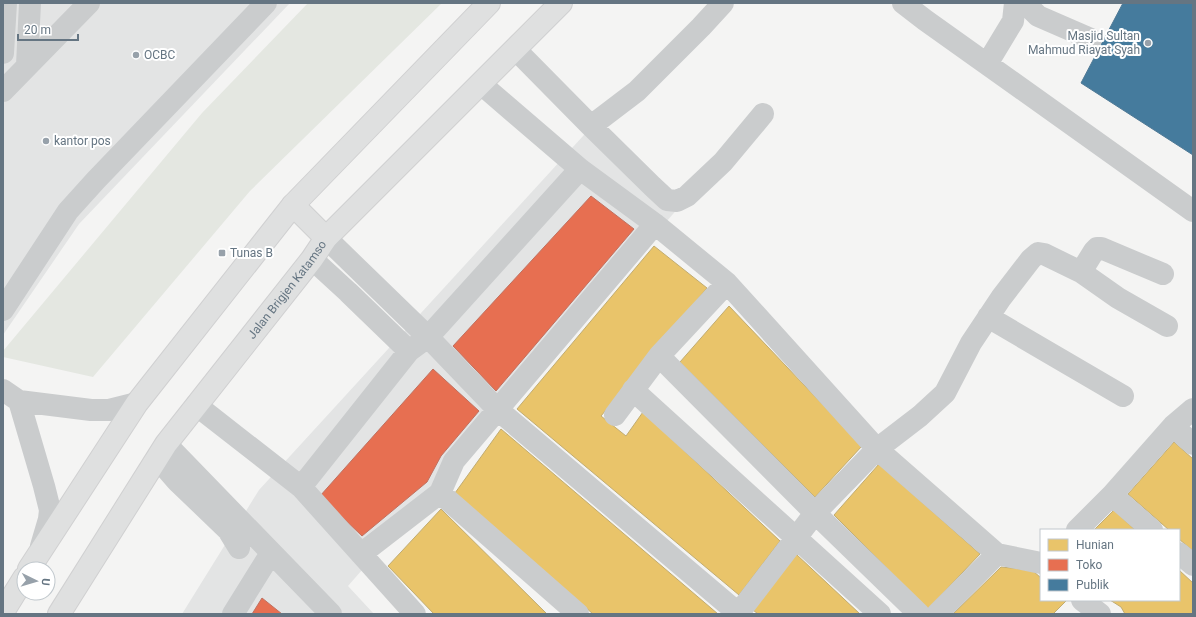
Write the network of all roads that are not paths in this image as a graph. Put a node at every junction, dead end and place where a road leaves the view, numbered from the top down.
1 (6, 3) edge
2 (30, 3) edge
3 (89, 3) edge
4 (266, 3) edge
5 (489, 3) edge
6 (561, 3) edge
7 (723, 3) edge
8 (904, 3) edge
9 (1015, 3) edge
10 (1025, 3) edge
11 (1091, 38) dead end
12 (515, 49) junction
13 (3, 53) edge
14 (987, 64) junction
15 (27, 65) junction
16 (480, 84) junction
17 (3, 91) edge
18 (763, 114) dead end
19 (591, 126) junction
20 (580, 168) junction
21 (293, 205) junction
22 (1193, 212) edge
23 (655, 224) junction
24 (326, 238) junction
25 (312, 259) junction
26 (1081, 272) junction
27 (1163, 274) dead end
28 (727, 283) junction
29 (3, 310) edge
30 (988, 317) junction
31 (1167, 326) dead end
32 (428, 337) junction
33 (409, 351) junction
34 (659, 356) junction
35 (633, 390) junction
36 (11, 396) edge
37 (1123, 396) dead end
38 (137, 403) junction
39 (196, 406) junction
40 (1193, 409) edge
41 (498, 410) junction
42 (614, 415) dead end
43 (1173, 426) junction
44 (1193, 444) edge
45 (877, 449) junction
46 (162, 451) junction
47 (301, 487) junction
48 (440, 493) junction
49 (1112, 495) junction
50 (815, 513) junction
51 (1078, 529) edge
52 (1151, 529) edge
53 (796, 537) junction
54 (239, 548) dead end
55 (271, 553) junction
56 (361, 554) junction
57 (997, 554) junction
58 (1180, 554) edge
59 (34, 561) edge
60 (1040, 562) edge
61 (1193, 565) edge
62 (16, 591) edge
63 (1081, 601) edge
64 (1083, 601) edge
65 (3, 612) edge
66 (59, 614) edge
67 (233, 614) edge
68 (331, 614) edge
69 (415, 614) edge
70 (578, 614) edge
71 (738, 614) edge
72 (880, 614) edge
73 (919, 614) edge
74 (937, 614) edge
75 (1069, 614) edge
76 (1100, 614) edge

1 - 13 street
2 - 15 street
3 - 15 street
4 - 29 street
5 - 21 main road
6 - 12 main road, Jalan Brigjen Katamso
7 - 19 street
8 - 14 street
9 - 14 street
10 - 11 street
12 - 16 main road, Jalan Brigjen Katamso
12 - 19 street
14 - 22 street
15 - 17 street
16 - 20 street
16 - 24 main road, Jalan Brigjen Katamso
18 - 19 street
20 - 23 street
20 - 32 street
21 - 24 main road
21 - 38 main road
23 - 28 street
23 - 41 street
24 - 25 main road, Jalan Brigjen Katamso
24 - 32 street
25 - 33 street
25 - 39 main road, Jalan Brigjen Katamso
26 - 27 street
26 - 30 street
26 - 31 street
28 - 34 street
28 - 45 street
30 - 37 street
30 - 45 street
32 - 33 street
32 - 41 street
33 - 47 street
34 - 35 street
34 - 50 street
35 - 42 street
35 - 53 street
36 - 38 street
36 - 59 street
38 - 59 main road
39 - 46 main road, Jalan Brigjen Katamso
39 - 47 street
40 - 43 street
41 - 48 street
41 - 71 street
43 - 44 street
43 - 49 street
45 - 50 street
45 - 57 street
46 - 54 street
46 - 55 street
46 - 66 main road, Jalan Brigjen Katamso
47 - 56 street
48 - 56 street
48 - 70 street
49 - 51 street
49 - 52 street
50 - 53 street
50 - 73 street
53 - 71 street
53 - 72 street
55 - 67 street
55 - 68 street
56 - 69 street
57 - 60 street
57 - 74 street
58 - 61 street
62 - 65 main road
63 - 75 street
64 - 76 street

